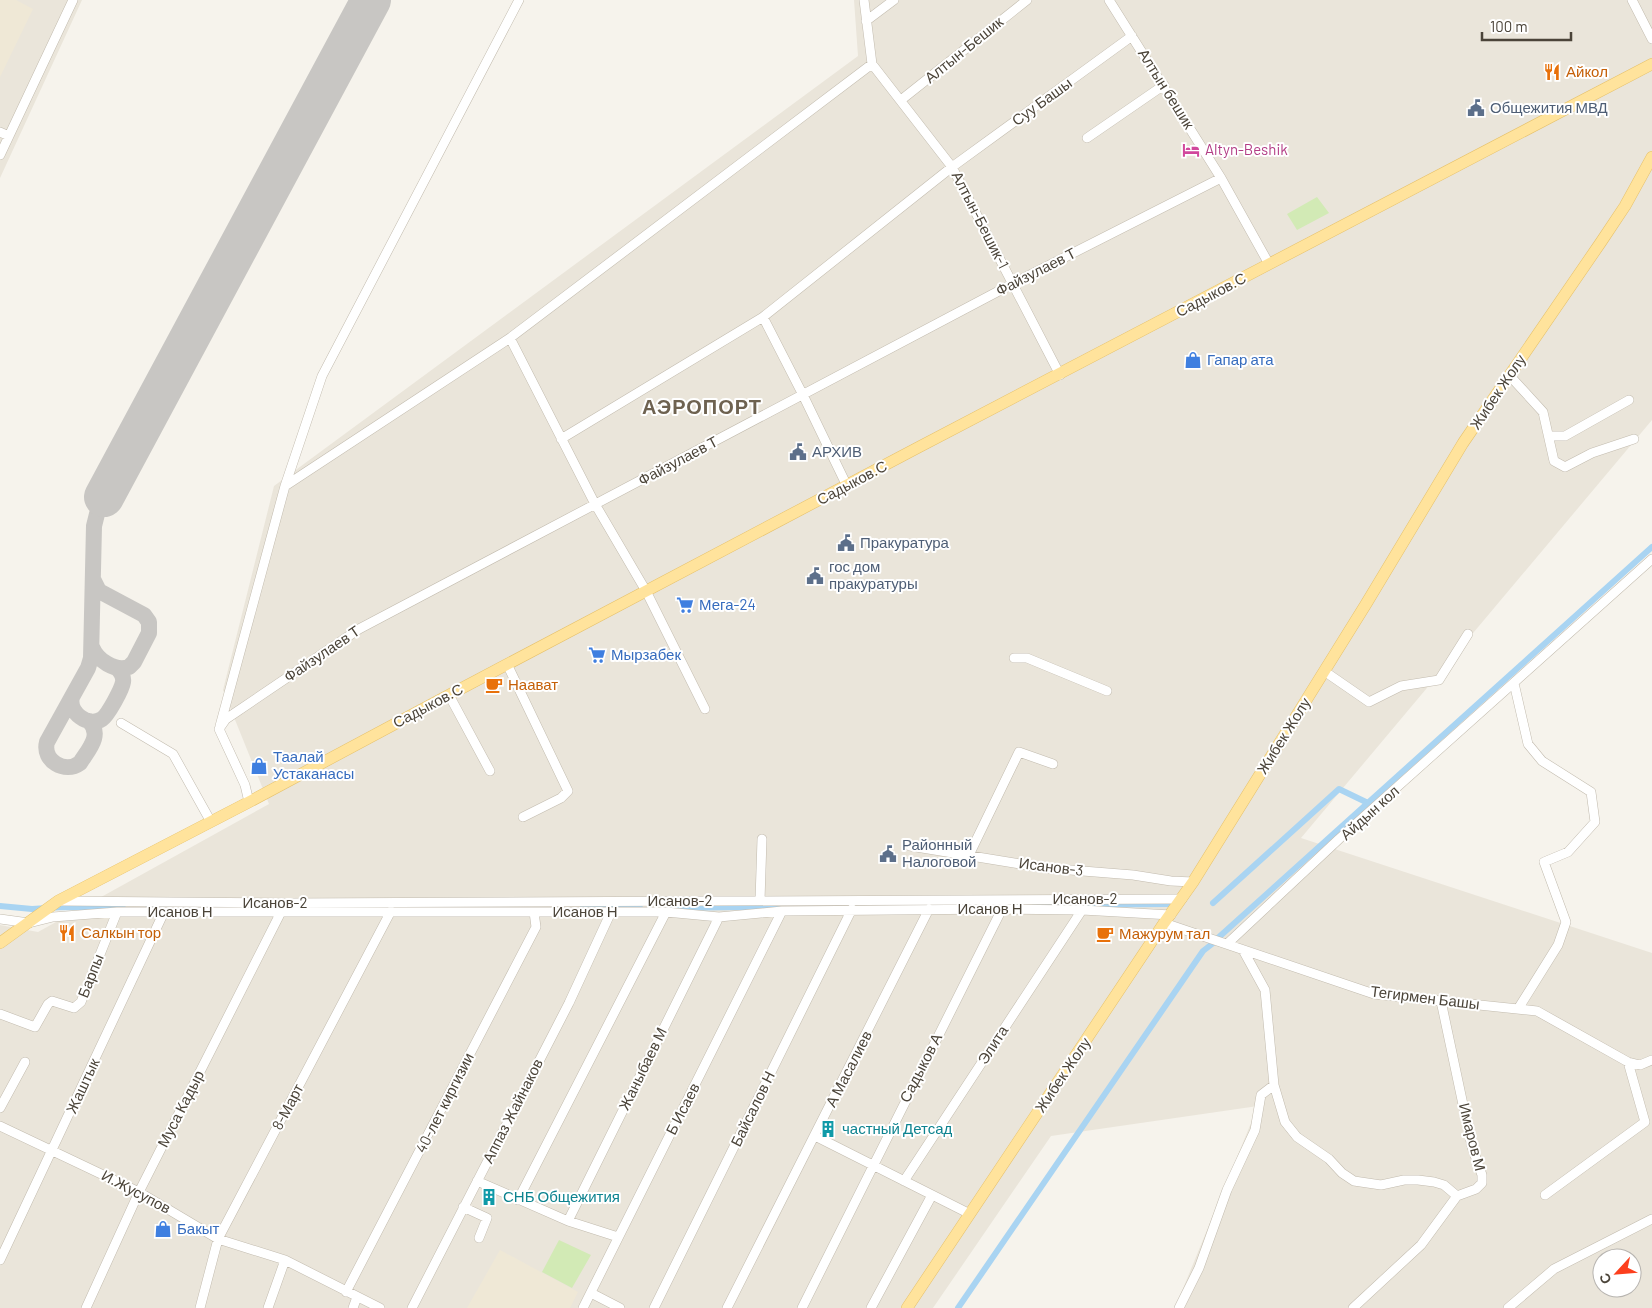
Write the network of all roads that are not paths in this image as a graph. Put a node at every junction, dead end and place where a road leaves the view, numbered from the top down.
1 (73, 0) edge
2 (519, 0) edge
3 (864, 0) edge
4 (894, 0) edge
5 (1027, 0) edge
6 (1109, 0) edge
7 (1632, 0) edge
8 (866, 21) junction
9 (1132, 36) junction
10 (1652, 39) edge
11 (872, 64) junction
12 (1652, 64) edge
13 (1164, 85) junction
14 (901, 100) junction
15 (0, 132) edge
16 (9, 136) junction
17 (1088, 138) dead end
18 (0, 156) edge
19 (1652, 157) edge
20 (952, 167) junction
21 (1221, 178) junction
22 (1269, 264) junction
23 (1012, 284) junction
24 (763, 317) junction
25 (510, 338) junction
26 (1060, 375) junction
27 (1510, 376) junction
28 (803, 395) junction
29 (1629, 400) dead end
30 (1549, 436) junction
31 (561, 439) junction
32 (1634, 439) dead end
33 (285, 486) junction
34 (847, 486) junction
35 (595, 504) junction
36 (1652, 559) edge
37 (646, 592) junction
38 (1468, 634) dead end
39 (1014, 658) dead end
40 (507, 664) junction
41 (1324, 671) junction
42 (1514, 683) junction
43 (1107, 691) dead end
44 (449, 695) junction
45 (705, 709) dead end
46 (121, 723) dead end
47 (219, 728) junction
48 (1053, 764) dead end
49 (490, 771) dead end
50 (249, 802) junction
51 (523, 817) dead end
52 (211, 822) junction
53 (762, 839) dead end
54 (910, 846) dead end
55 (969, 855) junction
56 (1194, 882) junction
57 (1182, 899) junction
58 (760, 900) junction
59 (56, 903) junction
60 (852, 909) junction
61 (929, 909) junction
62 (1002, 909) junction
63 (1082, 910) junction
64 (391, 911) junction
65 (782, 911) junction
66 (117, 912) junction
67 (164, 912) junction
68 (280, 912) junction
69 (534, 912) junction
70 (612, 912) junction
71 (666, 912) junction
72 (719, 917) junction
73 (0, 919) edge
74 (1167, 919) junction
75 (32, 920) junction
76 (0, 943) edge
77 (1227, 944) junction
78 (1243, 950) junction
79 (1441, 1001) junction
80 (1518, 1009) junction
81 (0, 1014) edge
82 (1652, 1060) edge
83 (25, 1062) dead end
84 (1628, 1062) junction
85 (1274, 1085) junction
86 (0, 1108) edge
87 (0, 1126) edge
88 (815, 1136) junction
89 (52, 1151) junction
90 (872, 1165) junction
91 (477, 1181) junction
92 (904, 1181) junction
93 (139, 1192) junction
94 (932, 1195) junction
95 (1544, 1195) dead end
96 (1457, 1196) junction
97 (518, 1200) junction
98 (464, 1207) junction
99 (970, 1214) junction
100 (1652, 1219) edge
101 (568, 1221) junction
102 (618, 1237) junction
103 (218, 1238) junction
104 (478, 1238) dead end
105 (0, 1260) edge
106 (285, 1260) junction
107 (346, 1292) junction
108 (591, 1293) junction
109 (357, 1297) junction
110 (86, 1308) edge
111 (200, 1308) edge
112 (268, 1308) edge
113 (352, 1308) edge
114 (380, 1308) edge
115 (412, 1308) edge
116 (583, 1308) edge
117 (620, 1308) edge
118 (654, 1308) edge
119 (727, 1308) edge
120 (802, 1308) edge
121 (871, 1308) edge
122 (906, 1308) edge
123 (1179, 1308) edge
124 (1353, 1308) edge
125 (1508, 1308) edge

1 - 16 street
2 - 33 street
3 - 8 street
4 - 8 street
5 - 14 street, Алтын-Бешик
6 - 9 street, Алтын бешик
7 - 10 street
8 - 11 street
9 - 13 street, Алтын бешик
9 - 20 street, Суу Башы
11 - 14 street, Алтын-Бешик-1
11 - 25 street
12 - 22 main road, Садыков.С
13 - 17 street
13 - 21 street, Алтын бешик
14 - 20 street, Алтын-Бешик-1
15 - 16 street
16 - 18 street
19 - 27 main road, Жибек Жолу
20 - 23 street, Алтын-Бешик-1
20 - 24 street, Суу Башы
21 - 22 street, Алтын бешик
21 - 23 street, Файзулаев Т
22 - 26 main road, Садыков.С
23 - 26 street, Алтын-Бешик-1
23 - 28 street, Файзулаев Т
24 - 28 street
24 - 31 street, Суу Башы
25 - 31 street
25 - 33 street
26 - 34 main road, Садыков.С
27 - 30 street
27 - 41 main road, Жибек Жолу
28 - 34 street
28 - 35 street, Файзулаев Т
29 - 30 street
30 - 32 street
31 - 35 street
33 - 47 street
34 - 37 main road, Садыков.С
35 - 37 street
35 - 47 street, Файзулаев Т
36 - 42 street, Айдын кол
37 - 40 main road, Садыков.С
37 - 45 street
38 - 41 street
39 - 43 street
40 - 44 main road, Садыков.С
40 - 51 street
41 - 56 main road, Жибек Жолу
42 - 77 street, Айдын кол
42 - 80 street
44 - 49 street
44 - 50 main road, Садыков.С
46 - 52 street
47 - 50 street
48 - 55 street
50 - 52 main road, Садыков.С
52 - 59 main road, Садыков.С
53 - 58 street
54 - 55 street, Исанов-3
55 - 56 street, Исанов-3
56 - 57 main road, Жибек Жолу
57 - 58 street, Исанов-2
57 - 74 main road, Жибек Жолу
58 - 59 street, Исанов-2
59 - 75 main road, Садыков.С
60 - 61 street, Исанов Н
60 - 65 street, Исанов Н
60 - 118 street, Байсалов Н
61 - 62 street, Исанов Н
61 - 88 street, А Масалиев
62 - 63 street, Исанов Н
62 - 90 street, Садыков А
63 - 74 street, Исанов Н
63 - 92 street, Элита
64 - 68 street, Исанов Н
64 - 69 street, Исанов Н
64 - 103 street, 8-Март
65 - 72 street, Исанов Н
65 - 102 street, Б Исаев
66 - 67 street, Исанов Н
66 - 75 street, Исанов Н
66 - 81 street, Барпы
67 - 68 street, Исанов Н
67 - 89 street, Жаштык
68 - 93 street, Муса Кадыр
69 - 70 street, Исанов Н
69 - 107 street, 40-лет киргизии
70 - 71 street, Исанов Н
70 - 91 street, Аппаз Жайнаков
71 - 72 street, Исанов Н
71 - 97 street
72 - 101 street, Жаныбаев М
73 - 75 street, Исанов Н
74 - 77 street, Тегирмен Башы
74 - 99 main road, Жибек Жолу
75 - 76 main road
77 - 78 street, Тегирмен Башы
78 - 79 street, Тегирмен Башы
78 - 85 street
79 - 80 street, Тегирмен Башы
79 - 96 street, Имаров М
80 - 84 street, Тегирмен Башы
82 - 84 street
83 - 86 street
84 - 95 street
85 - 96 street
85 - 123 street
87 - 89 street, И.Жусупов
88 - 90 street
88 - 119 street, А Масалиев
89 - 93 street, И.Жусупов
89 - 105 street, Жаштык
90 - 92 street
90 - 120 street, Садыков А
91 - 97 street
91 - 98 street, Аппаз Жайнаков
92 - 94 street
93 - 103 street, И.Жусупов
93 - 110 street, Муса Кадыр
94 - 99 street
94 - 121 street
96 - 124 street, Имаров М
97 - 101 street
98 - 104 street
98 - 115 street, Аппаз Жайнаков
99 - 122 main road, Жибек Жолу
100 - 125 street
101 - 102 street
102 - 108 street, Б Исаев
103 - 106 street, И.Жусупов
103 - 111 street, 8-Март
106 - 107 street, И.Жусупов
106 - 112 street
107 - 109 street, И.Жусупов
108 - 116 street, Б Исаев
108 - 117 street
109 - 113 street
109 - 114 street, И.Жусупов

